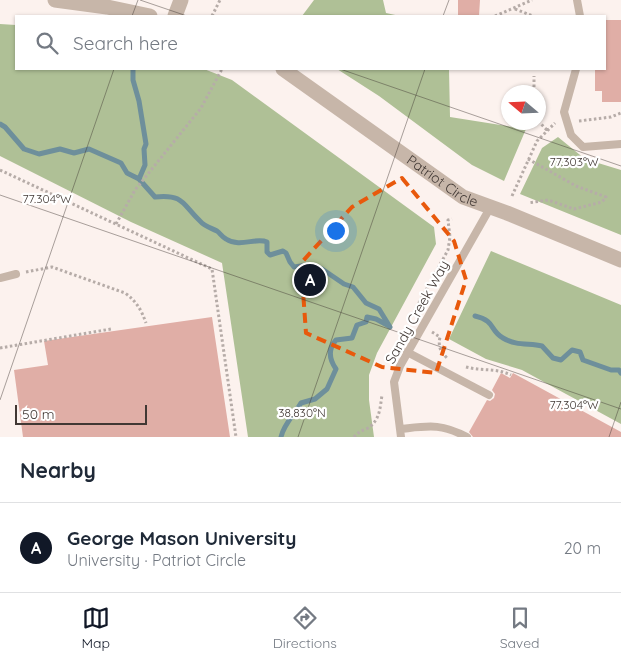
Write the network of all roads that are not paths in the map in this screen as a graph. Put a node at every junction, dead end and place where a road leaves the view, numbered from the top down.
1 (55, 0) edge
2 (181, 0) edge
3 (578, 0) edge
4 (145, 15) edge
5 (175, 15) edge
6 (580, 15) edge
7 (283, 70) edge
8 (576, 70) edge
9 (621, 144) edge
10 (490, 208) junction
11 (621, 260) edge
12 (16, 274) road end
13 (0, 278) edge
14 (408, 352) junction
15 (489, 395) dead end
16 (400, 433) edge
17 (467, 437) edge

1 - 4 street
2 - 5 street
3 - 6 lane
7 - 10 street, Patriot Circle
8 - 9 lane
10 - 11 street, Patriot Circle
10 - 14 lane, Sandy Creek Way
12 - 13 lane
14 - 15 lane
14 - 16 lane, Sandy Creek Way
16 - 17 lane

